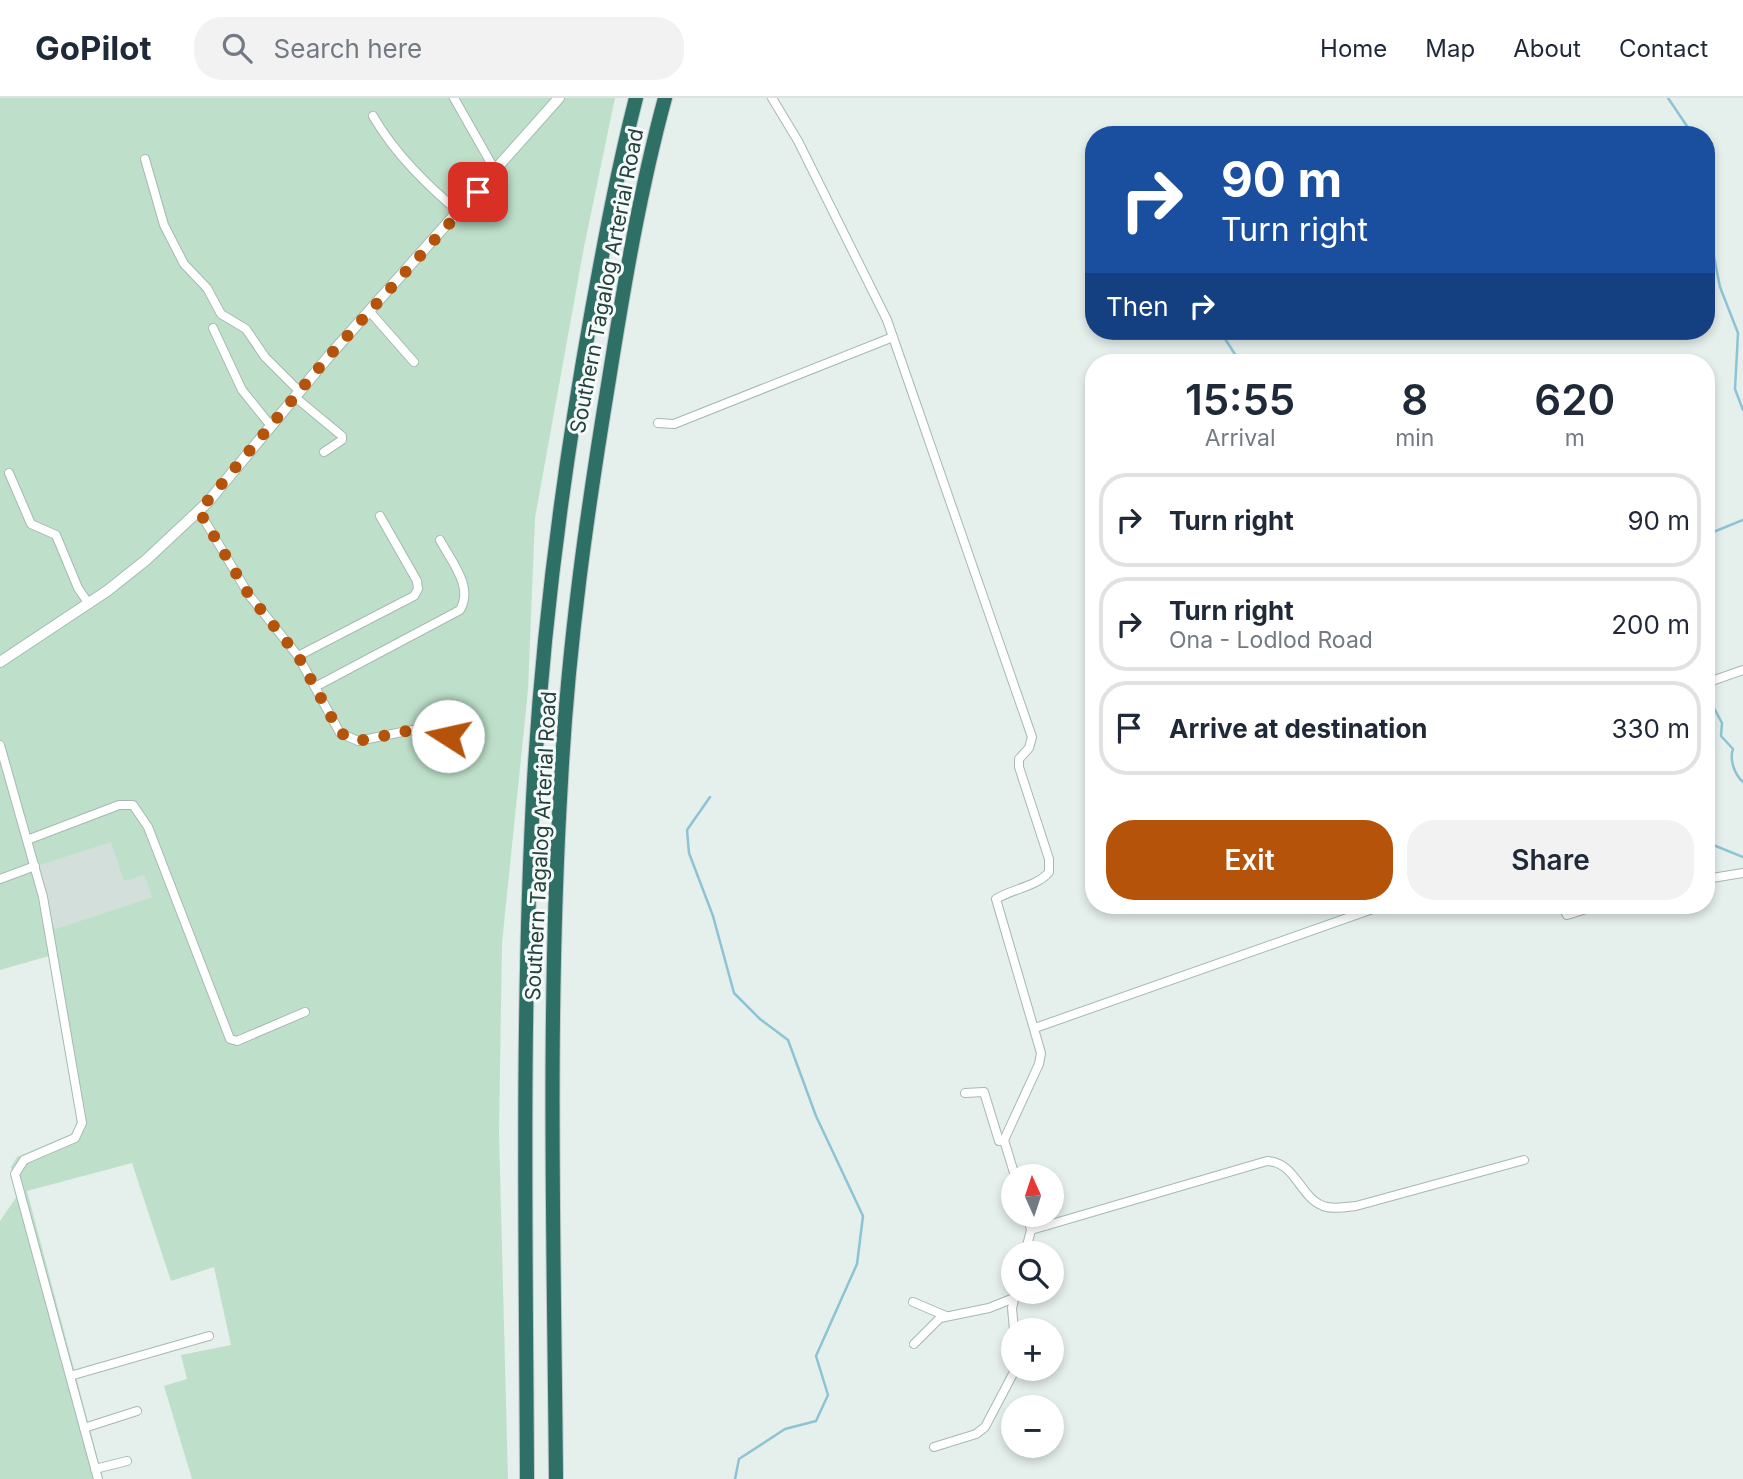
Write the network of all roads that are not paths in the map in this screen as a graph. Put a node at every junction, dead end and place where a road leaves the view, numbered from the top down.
1 (454, 98) edge
2 (559, 98) edge
3 (636, 98) edge
4 (665, 98) edge
5 (772, 98) edge
6 (373, 116) dead end
7 (145, 159) dead end
8 (496, 172) junction
9 (460, 213) junction
10 (370, 312) junction
11 (212, 328) dead end
12 (893, 337) junction
13 (414, 362) dead end
14 (297, 394) junction
15 (658, 423) dead end
16 (271, 426) junction
17 (324, 452) dead end
18 (9, 473) dead end
19 (199, 511) junction
20 (380, 516) dead end
21 (440, 540) dead end
22 (89, 604) junction
23 (298, 656) junction
24 (0, 662) edge
25 (1743, 670) edge
26 (1715, 680) edge
27 (315, 687) junction
28 (448, 736) dead end
29 (0, 745) edge
30 (27, 840) junction
31 (34, 866) junction
32 (1743, 873) edge
33 (1715, 878) edge
34 (0, 879) edge
35 (1358, 914) edge
36 (305, 1012) dead end
37 (1035, 1028) junction
38 (965, 1093) dead end
39 (1004, 1140) junction
40 (1524, 1160) dead end
41 (1011, 1164) edge
42 (1030, 1227) edge
43 (1031, 1230) junction
44 (1029, 1241) edge
45 (913, 1302) dead end
46 (1001, 1302) edge
47 (947, 1317) junction
48 (209, 1336) dead end
49 (914, 1344) dead end
50 (71, 1377) junction
51 (1009, 1381) edge
52 (137, 1411) dead end
53 (84, 1428) junction
54 (934, 1447) dead end
55 (127, 1461) dead end
56 (95, 1469) junction
57 (98, 1479) edge
58 (527, 1479) edge
59 (556, 1479) edge

1 - 8 street
2 - 8 main road
3 - 58 highway, Southern Tagalog Arterial Road
4 - 59 highway, Southern Tagalog Arterial Road
5 - 12 street
6 - 9 street
7 - 14 street
8 - 9 main road
9 - 10 main road
10 - 13 street
10 - 14 main road
11 - 16 street
12 - 15 street
12 - 37 street
14 - 16 main road
14 - 17 street
16 - 19 main road
18 - 22 street
19 - 22 main road
19 - 23 street
20 - 23 street
21 - 27 street
22 - 24 main road
23 - 27 street
25 - 26 street
27 - 28 street
29 - 30 street
30 - 31 street
30 - 36 street
31 - 34 street
31 - 50 street
32 - 33 street
35 - 37 street
37 - 39 street
38 - 39 street
39 - 41 street
40 - 43 street
42 - 43 street
43 - 44 street
45 - 47 street
46 - 47 street
47 - 49 street
48 - 50 street
50 - 53 street
51 - 54 street
52 - 53 street
53 - 56 street
55 - 56 street
56 - 57 street

